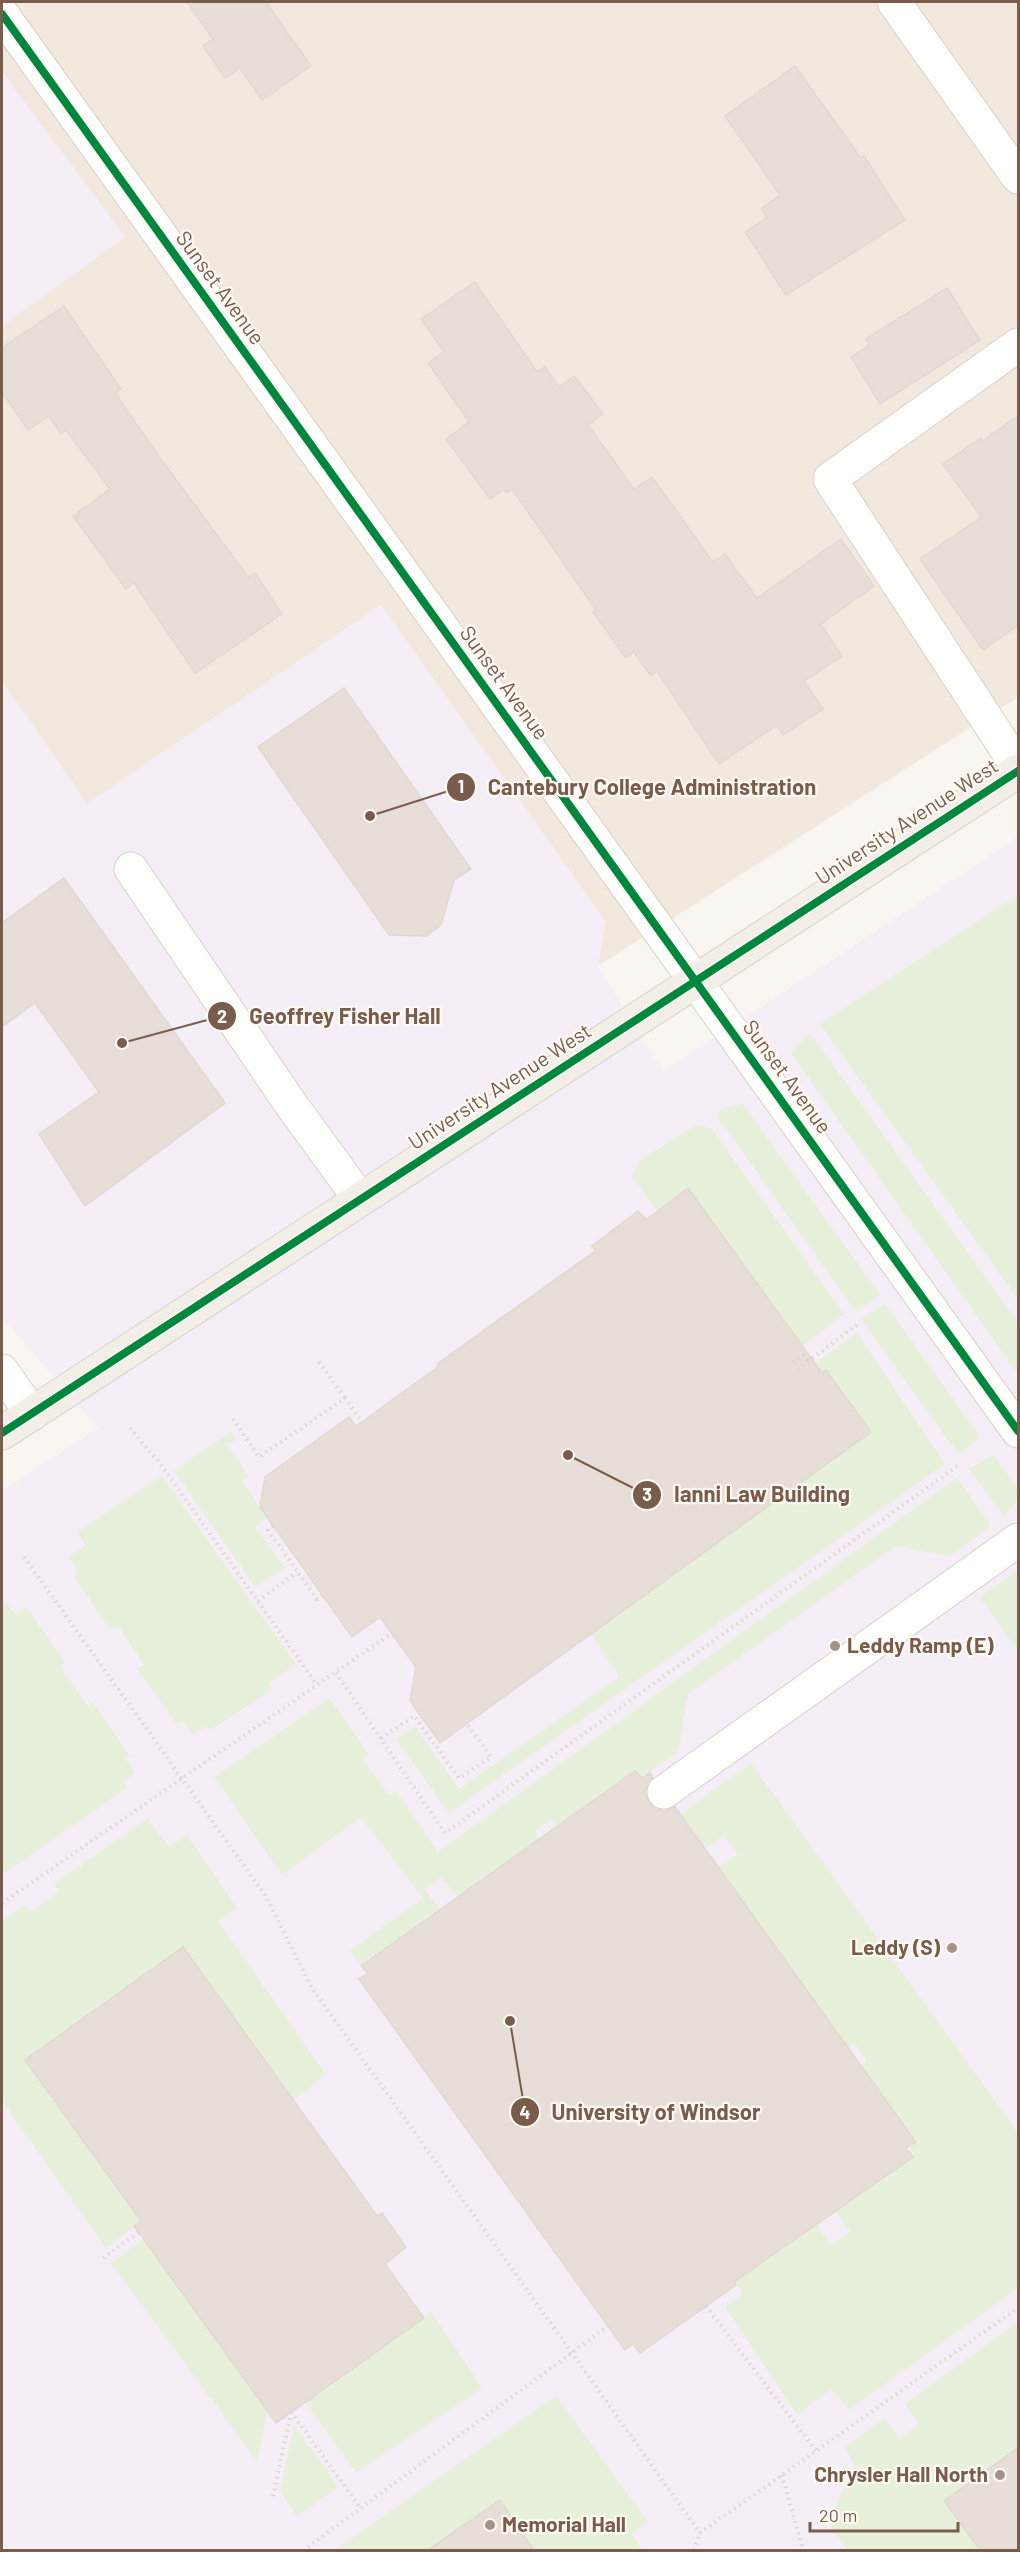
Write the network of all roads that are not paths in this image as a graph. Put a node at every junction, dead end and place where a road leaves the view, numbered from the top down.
1 (17, 2) edge
2 (894, 2) edge
3 (2, 13) edge
4 (1018, 177) edge
5 (1018, 345) edge
6 (1018, 769) edge
7 (131, 869) dead end
8 (695, 981) junction
9 (360, 1199) junction
10 (2, 1371) edge
11 (32, 1414) junction
12 (1018, 1431) edge
13 (2, 1433) edge
14 (1018, 1540) edge
15 (664, 1792) dead end

1 - 3 street
2 - 4 street
3 - 8 street, Sunset Avenue
5 - 6 street
6 - 8 main road, University Avenue West
7 - 9 street
8 - 9 main road, University Avenue West
8 - 12 street, Sunset Avenue
9 - 11 main road, University Avenue West
10 - 11 street
11 - 13 main road, University Avenue West
14 - 15 street

